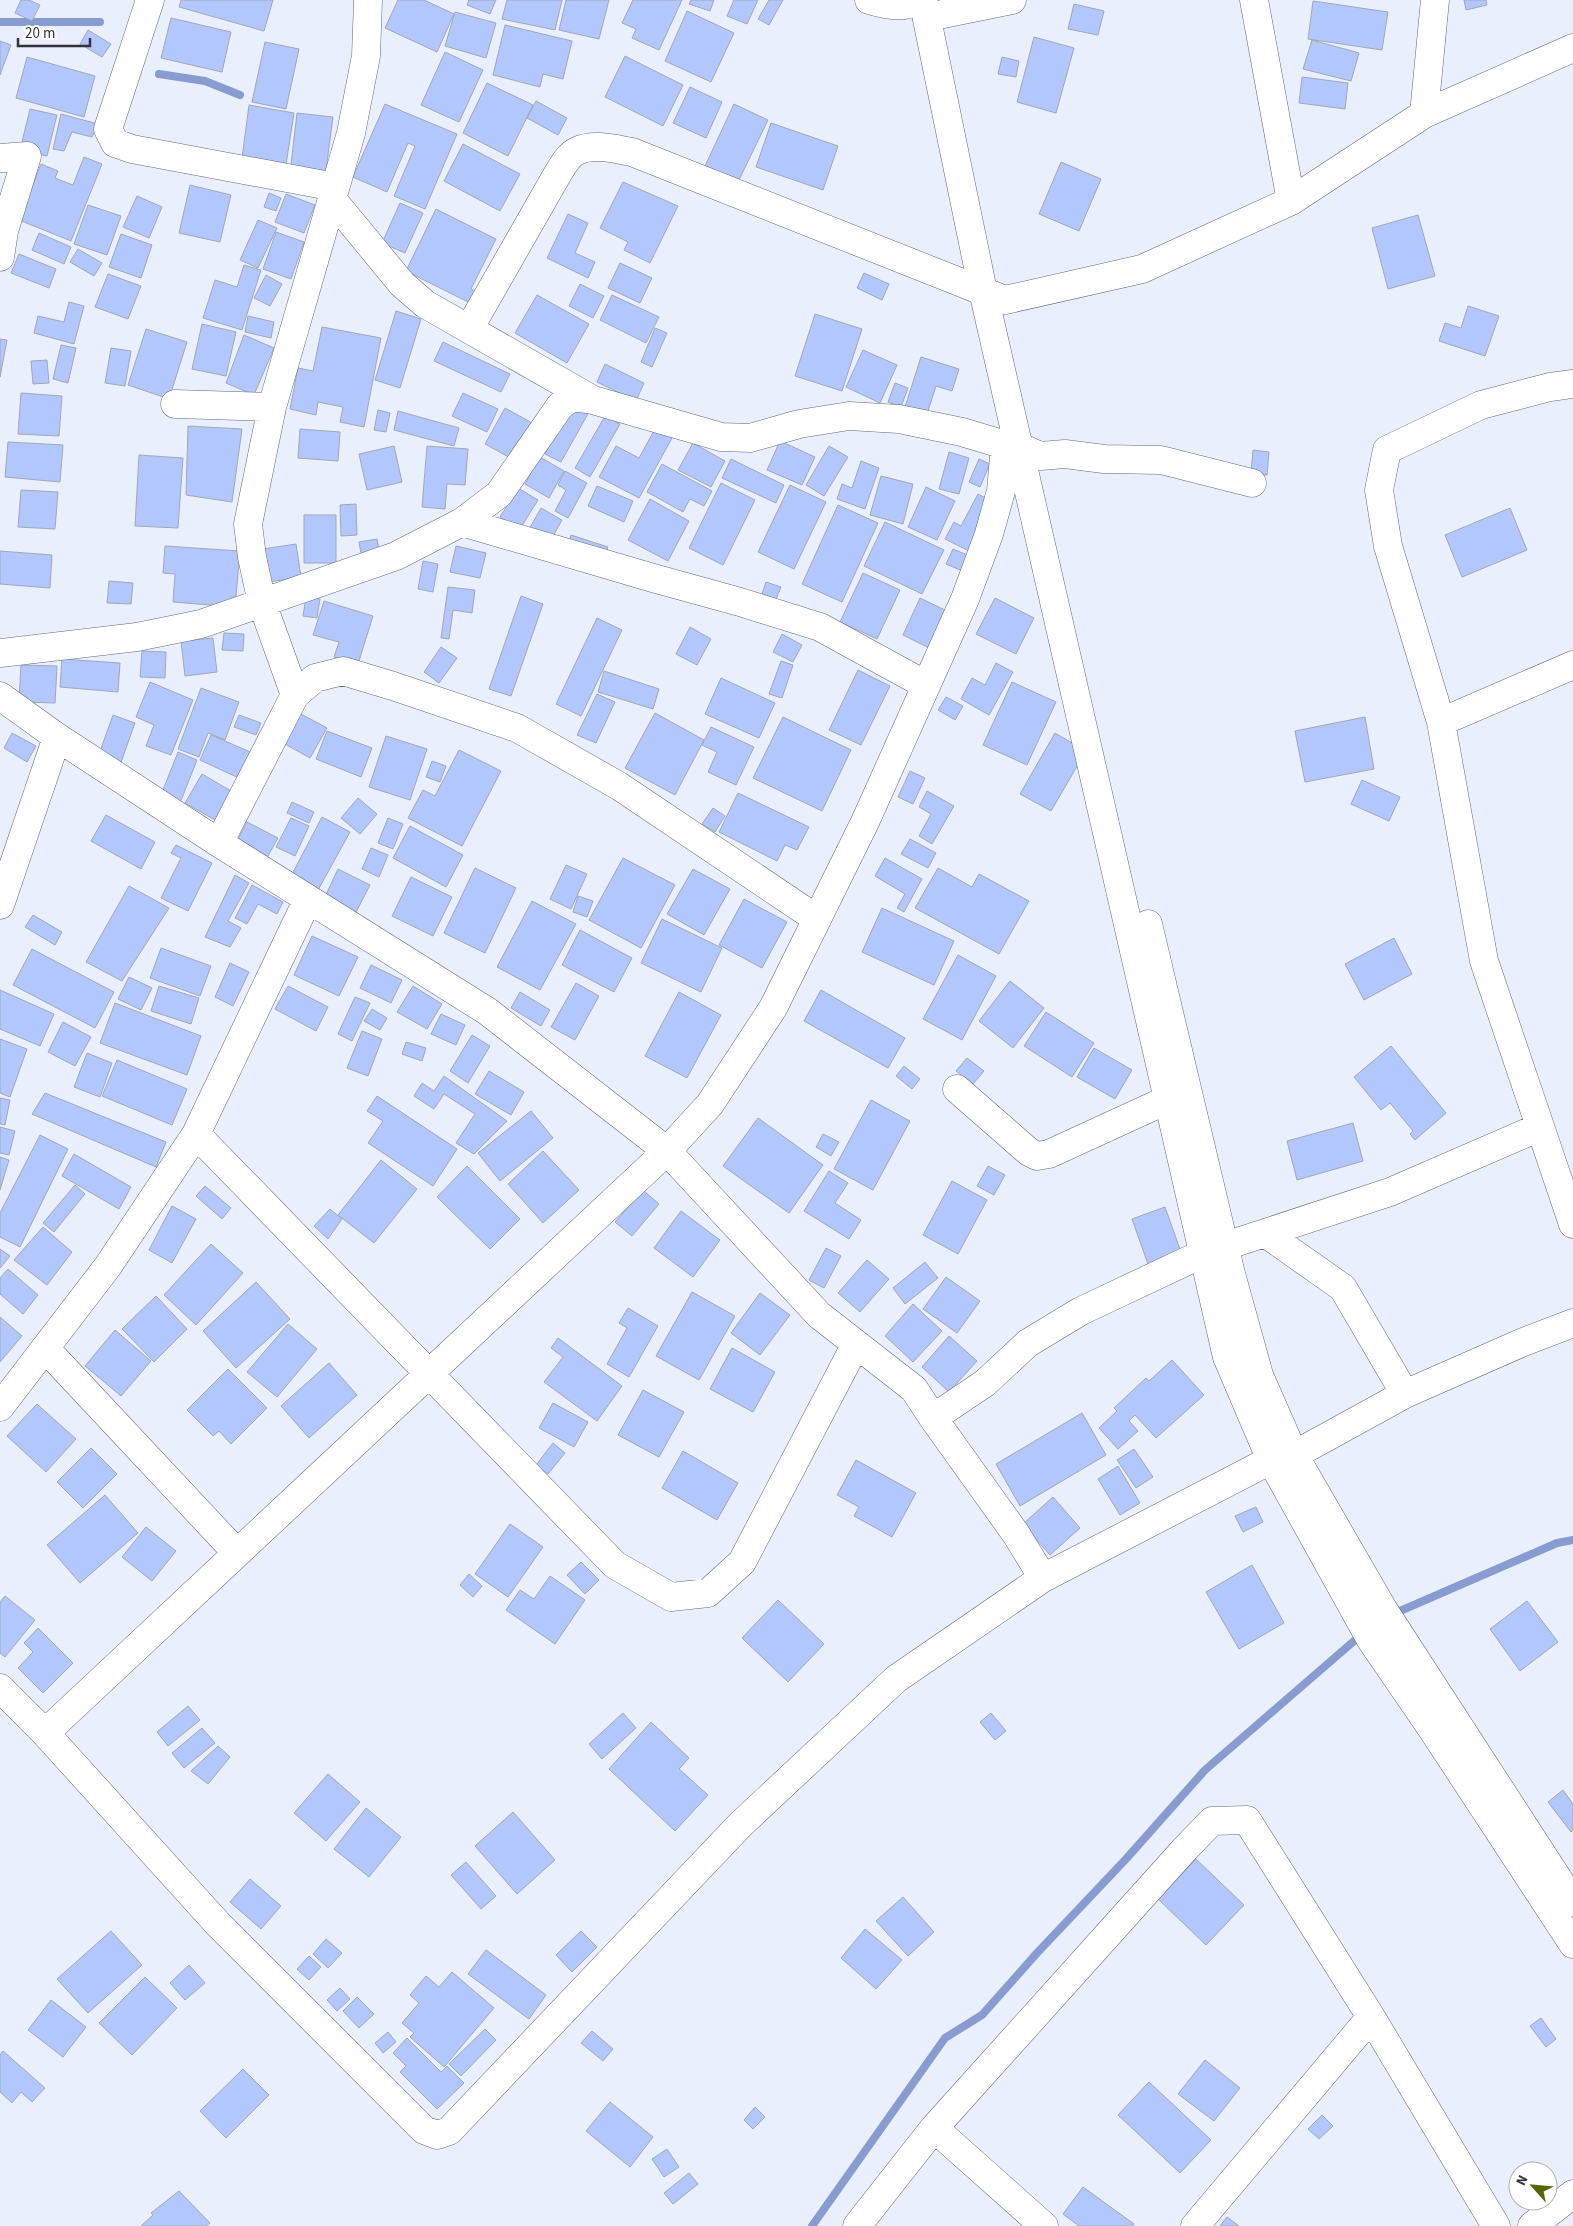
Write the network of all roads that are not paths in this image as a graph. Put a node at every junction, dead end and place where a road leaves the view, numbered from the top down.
1 (150, 0) edge
2 (368, 0) edge
3 (869, 0) edge
4 (1012, 0) edge
5 (1254, 0) edge
6 (1435, 0) edge
7 (929, 4) edge
8 (1573, 48) edge
9 (1424, 114) junction
10 (0, 158) edge
11 (333, 193) junction
12 (1290, 201) junction
13 (0, 257) edge
14 (994, 296) junction
15 (469, 330) junction
16 (1573, 384) edge
17 (593, 400) junction
18 (175, 404) dead end
19 (272, 407) junction
20 (1022, 449) junction
21 (1252, 482) dead end
22 (462, 522) junction
23 (262, 603) junction
24 (0, 653) edge
25 (1573, 665) edge
26 (926, 685) junction
27 (295, 695) junction
28 (0, 696) edge
29 (1442, 722) junction
30 (57, 737) junction
31 (219, 843) junction
32 (308, 899) junction
33 (0, 905) edge
34 (817, 919) junction
35 (957, 1089) dead end
36 (1169, 1099) junction
37 (1540, 1127) junction
38 (196, 1134) junction
39 (667, 1150) junction
40 (1573, 1224) edge
41 (1265, 1233) junction
42 (1214, 1250) junction
43 (1573, 1323) edge
44 (856, 1344) junction
45 (45, 1348) junction
46 (428, 1374) junction
47 (1406, 1394) junction
48 (0, 1407) edge
49 (933, 1418) junction
50 (1282, 1458) junction
51 (237, 1553) junction
52 (1043, 1578) junction
53 (0, 1688) edge
54 (45, 1733) junction
55 (1573, 1902) edge
56 (1573, 1944) edge
57 (1371, 2017) junction
58 (934, 2128) junction
59 (1573, 2194) edge
60 (857, 2226) edge
61 (1044, 2226) edge
62 (1195, 2226) edge
63 (1496, 2226) edge
64 (1532, 2226) edge

1 - 11 street
2 - 11 street
3 - 7 street
4 - 7 street
5 - 12 street
6 - 9 street
7 - 14 street
8 - 9 street
9 - 12 street
10 - 13 street
11 - 15 street
11 - 19 street
12 - 14 street
14 - 15 street
14 - 20 street
15 - 17 street
16 - 29 street
17 - 20 street
17 - 22 street
18 - 19 street
19 - 23 street
20 - 21 street
20 - 26 street
20 - 36 street
20 - 42 street
22 - 23 street
22 - 26 street
23 - 24 street
23 - 27 street
25 - 29 street
26 - 34 street
27 - 31 street
27 - 34 street
28 - 30 street
29 - 37 street
30 - 31 street
30 - 33 street
31 - 32 street
32 - 38 street
32 - 39 street
34 - 39 street
35 - 36 street
36 - 42 street
37 - 40 street
37 - 41 street
38 - 45 street
38 - 46 street
39 - 44 street
39 - 46 street
41 - 42 street
41 - 47 street
42 - 49 street
42 - 50 street
43 - 47 street
44 - 46 street
44 - 49 street
45 - 48 street
45 - 51 street
46 - 51 street
47 - 50 street
49 - 52 street
50 - 52 street
50 - 55 street
50 - 56 street
51 - 54 street
52 - 54 street
53 - 54 street
57 - 58 street
57 - 62 street
57 - 63 street
58 - 60 street
58 - 61 street
59 - 64 street

